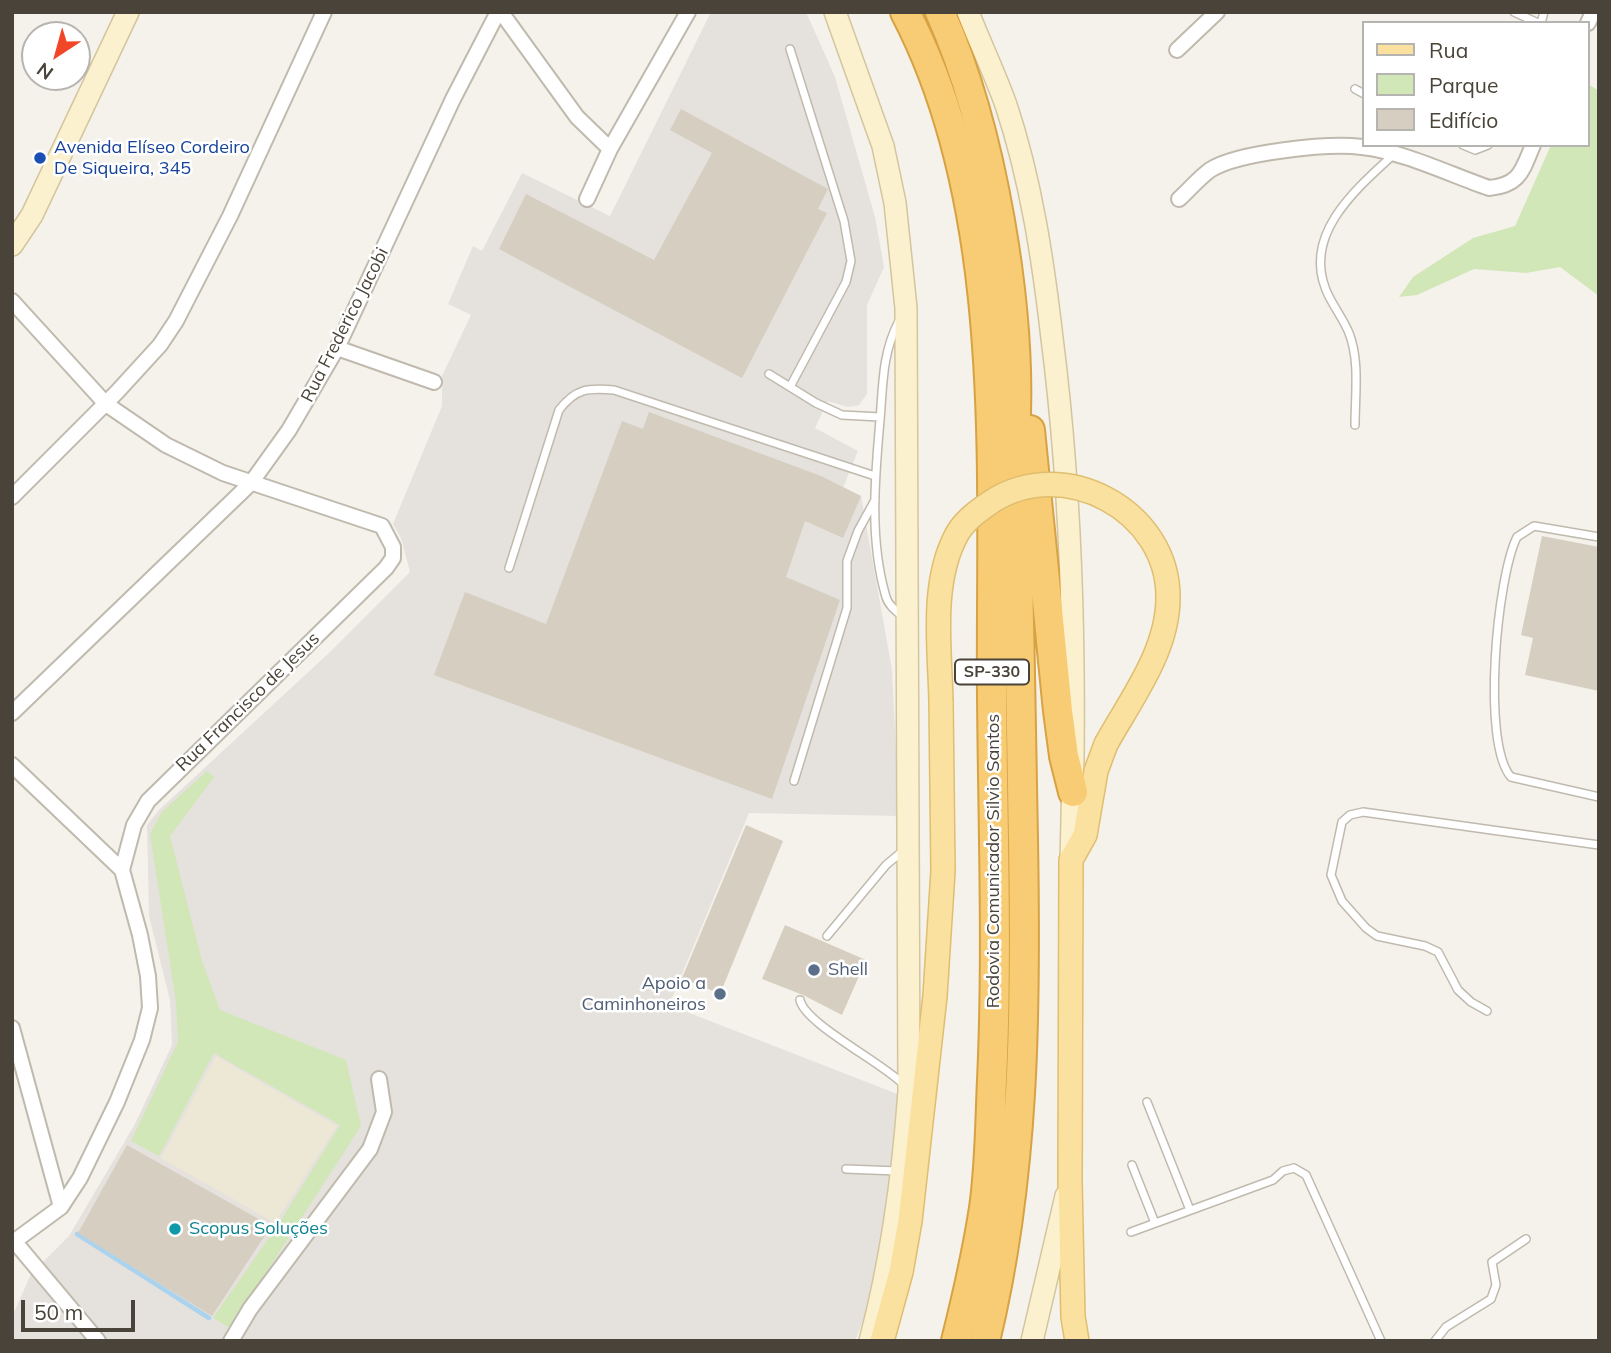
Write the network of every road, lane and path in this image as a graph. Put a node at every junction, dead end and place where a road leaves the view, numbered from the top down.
1 (128, 12) edge
2 (324, 12) edge
3 (499, 12) edge
4 (688, 12) edge
5 (835, 12) edge
6 (905, 12) edge
7 (940, 12) edge
8 (968, 12) edge
9 (1217, 12) edge
10 (1514, 12) edge
11 (1534, 21) edge
12 (790, 49) dead end
13 (1177, 50) dead end
14 (1355, 89) dead end
15 (1362, 93) edge
16 (1532, 147) edge
17 (610, 149) junction
18 (1393, 155) junction
19 (587, 199) dead end
20 (1179, 199) dead end
21 (12, 245) edge
22 (12, 301) edge
23 (906, 309) junction
24 (337, 348) junction
25 (769, 374) dead end
26 (434, 382) dead end
27 (790, 387) junction
28 (1018, 391) junction
29 (106, 404) junction
30 (880, 417) junction
31 (1355, 425) dead end
32 (875, 476) junction
33 (251, 483) junction
34 (1016, 490) junction
35 (12, 497) edge
36 (875, 500) junction
37 (1599, 537) edge
38 (509, 568) dead end
39 (910, 624) junction
40 (12, 713) edge
41 (12, 765) edge
42 (794, 781) dead end
43 (1073, 792) junction
44 (1599, 797) edge
45 (910, 845) junction
46 (1599, 845) edge
47 (1071, 860) junction
48 (122, 870) junction
49 (827, 936) dead end
50 (800, 1000) dead end
51 (1487, 1011) dead end
52 (12, 1028) edge
53 (379, 1079) dead end
54 (909, 1091) junction
55 (1147, 1102) dead end
56 (1132, 1165) dead end
57 (846, 1169) dead end
58 (903, 1172) junction
59 (1070, 1182) junction
60 (61, 1207) junction
61 (1190, 1210) junction
62 (1155, 1223) junction
63 (1130, 1232) dead end
64 (1526, 1239) dead end
65 (13, 1243) edge
66 (1071, 1243) junction
67 (98, 1341) edge
68 (231, 1341) edge
69 (870, 1341) edge
70 (882, 1341) edge
71 (956, 1341) edge
72 (985, 1341) edge
73 (1032, 1341) edge
74 (1064, 1341) edge
75 (1077, 1341) edge
76 (1381, 1341) edge
77 (1435, 1341) edge

1 - 21 main road
2 - 29 street
3 - 17 street
3 - 24 street, Rua Frederico Jacobi
4 - 17 street
5 - 23 main road
6 - 71 highway, Rodovia Comunicador Silvio Santos / SP-330
7 - 28 highway, Rodovia Comunicador Silvio Santos / SP-330
8 - 43 main road
9 - 13 street
10 - 11 lane
12 - 27 lane
14 - 15 lane
16 - 18 street
17 - 19 street
18 - 20 street
18 - 31 lane
22 - 29 street
23 - 30 lane
23 - 39 main road
24 - 26 street
24 - 33 street, Rua Frederico Jacobi
25 - 27 lane
27 - 30 lane
28 - 34 highway, Rodovia Comunicador Silvio Santos / SP-330
28 - 43 highway
29 - 33 street
29 - 35 street
30 - 32 lane
32 - 36 lane
32 - 38 lane
33 - 40 street, Rua Frederico Jacobi
33 - 48 street, Rua Francisco de Jesus
34 - 47 main road, bridge
34 - 70 main road, bridge
34 - 72 highway, Rodovia Comunicador Silvio Santos / SP-330
36 - 39 lane
36 - 42 lane
37 - 44 lane
39 - 45 main road
41 - 48 street
43 - 47 main road
45 - 49 lane
45 - 54 main road
46 - 51 lane
47 - 59 main road
48 - 60 street
50 - 54 lane
52 - 60 street
53 - 68 street
54 - 58 main road
55 - 61 lane
56 - 62 lane
57 - 58 lane
58 - 69 main road
59 - 66 main road
59 - 73 main road
60 - 65 street
61 - 62 lane
61 - 76 lane
62 - 63 lane
64 - 77 lane
65 - 67 street
66 - 74 main road
66 - 75 main road

